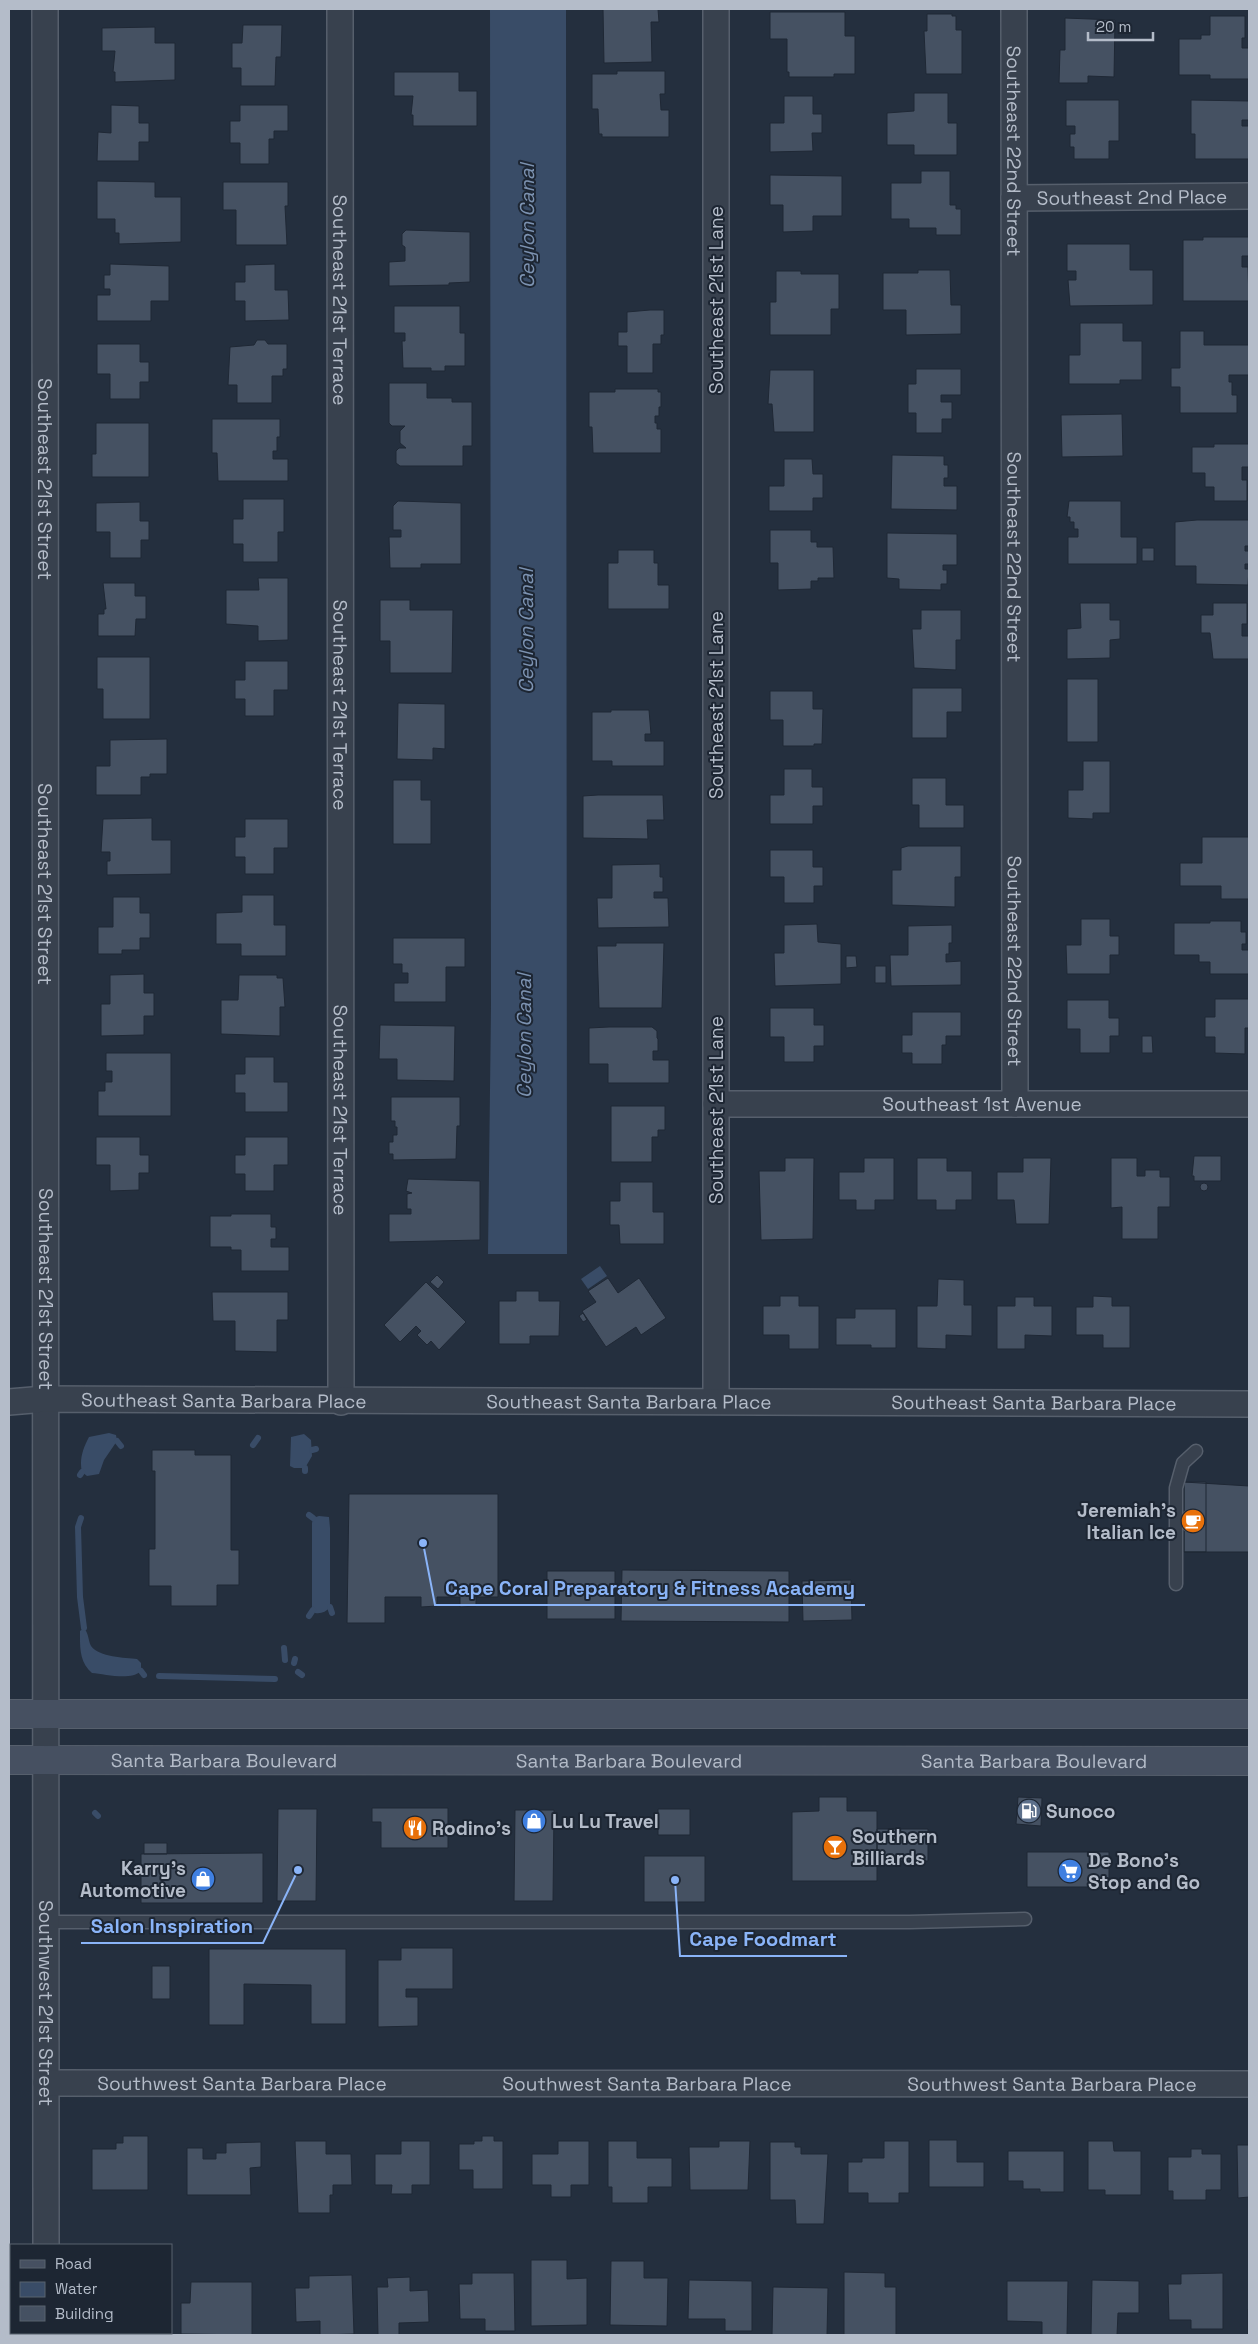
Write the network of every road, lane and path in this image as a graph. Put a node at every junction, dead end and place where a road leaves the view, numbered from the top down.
1 (45, 9) edge
2 (340, 9) edge
3 (716, 9) edge
4 (1014, 9) edge
5 (1249, 196) edge
6 (1014, 198) junction
7 (716, 1104) junction
8 (1015, 1104) junction
9 (1249, 1104) edge
10 (45, 1399) junction
11 (716, 1400) junction
12 (9, 1402) edge
13 (341, 1402) junction
14 (1249, 1404) edge
15 (1196, 1451) dead end
16 (1176, 1584) dead end
17 (9, 1714) edge
18 (45, 1714) junction
19 (1249, 1714) edge
20 (9, 1760) edge
21 (45, 1760) junction
22 (1249, 1761) edge
23 (1025, 1920) dead end
24 (45, 1922) junction
25 (46, 2083) junction
26 (1249, 2084) edge
27 (46, 2244) edge

1 - 10 street, Southeast 21st Street
2 - 13 street, Southeast 21st Terrace
3 - 7 street, Southeast 21st Lane
4 - 6 street, Southeast 22nd Street
5 - 6 street, Southeast 2nd Place
6 - 8 street, Southeast 22nd Street
7 - 8 street, Southeast 1st Avenue
7 - 11 street, Southeast 21st Lane
8 - 9 street, Southeast 1st Avenue
10 - 12 street, Southeast Santa Barbara Place
10 - 13 street, Southeast Santa Barbara Place
10 - 18 street, Southeast 21st Street
11 - 13 street, Southeast Santa Barbara Place
11 - 14 street, Southeast Santa Barbara Place
15 - 16 lane
17 - 18 main road
18 - 19 main road
18 - 21 street, Southeast 21st Street
20 - 21 main road, Santa Barbara Boulevard
21 - 22 main road, Santa Barbara Boulevard
21 - 24 street, Southwest 21st Street
23 - 24 lane
24 - 25 street, Southwest 21st Street
25 - 26 street, Southwest Santa Barbara Place
25 - 27 street, Southwest 21st Street

